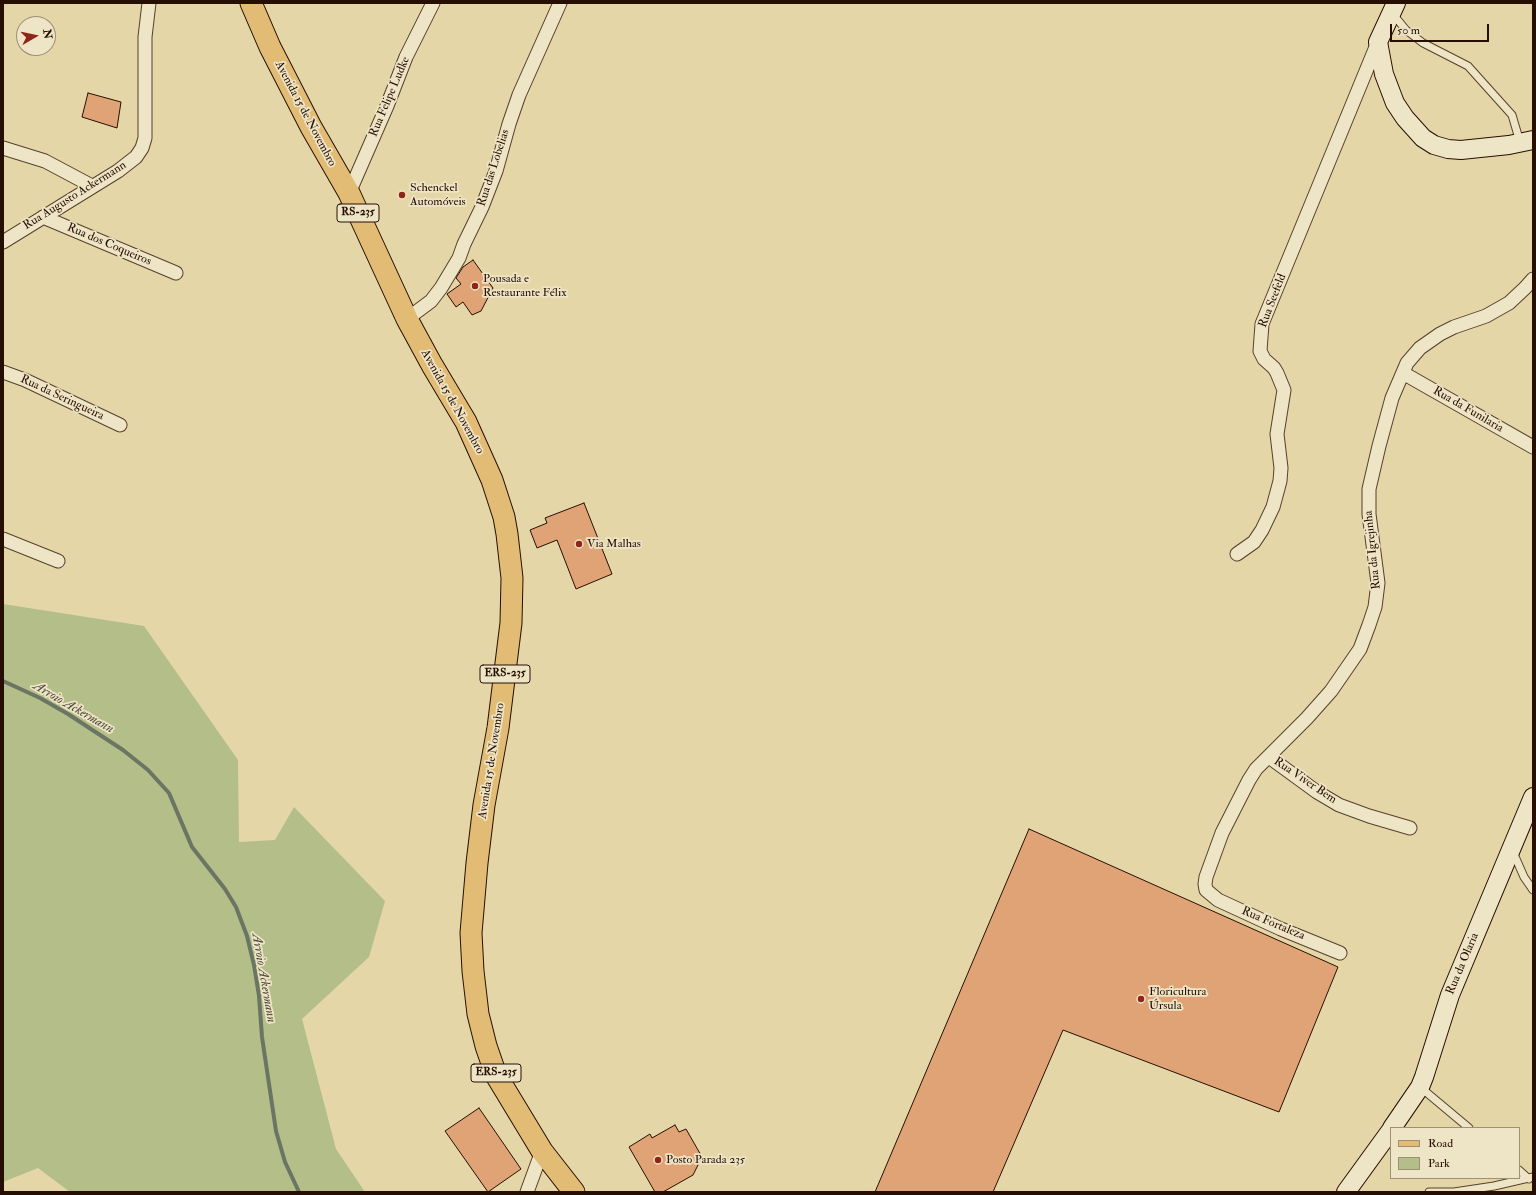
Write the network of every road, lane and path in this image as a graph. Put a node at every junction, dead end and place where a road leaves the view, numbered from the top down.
1 (149, 3) edge
2 (251, 3) edge
3 (433, 3) edge
4 (560, 3) edge
5 (1394, 8) edge
6 (1378, 42) junction
7 (1527, 141) edge
8 (3, 148) edge
9 (92, 186) junction
10 (349, 193) junction
11 (43, 217) junction
12 (3, 242) edge
13 (176, 273) dead end
14 (1533, 278) edge
15 (407, 318) junction
16 (3, 372) edge
17 (1403, 373) junction
18 (466, 422) joint
19 (120, 425) dead end
20 (1533, 447) edge
21 (3, 539) edge
22 (1237, 554) dead end
23 (58, 561) dead end
24 (1269, 757) junction
25 (1533, 797) edge
26 (1410, 828) dead end
27 (1512, 849) junction
28 (1533, 890) edge
29 (1208, 892) joint
30 (1340, 953) dead end
31 (1420, 1087) junction
32 (1393, 1127) edge
33 (1468, 1127) edge
34 (1390, 1132) edge
35 (542, 1151) junction
36 (1520, 1171) edge
37 (1531, 1178) edge
38 (527, 1192) edge
39 (574, 1192) edge
40 (1346, 1192) edge
41 (1429, 1192) edge
42 (1454, 1192) edge

1 - 9 street, Rua Augusto Ackermann
2 - 10 main road, Avenida 15 de Novembro / RS-235
3 - 10 street, Rua Felipe Ludke
4 - 15 street, Rua das Lobelias
5 - 6 street
5 - 7 lane
6 - 7 street
6 - 22 street, Rua Seefeld
8 - 9 street
9 - 11 street, Rua Augusto Ackermann
10 - 15 main road, Avenida 15 de Novembro / RS-235
11 - 12 street, Rua Augusto Ackermann
11 - 13 street, Rua dos Coqueiros
14 - 17 street, Rua da Igrejinha
15 - 18 main road, Avenida 15 de Novembro / RS-235
16 - 19 street, Rua da Seringueira
17 - 20 street, Rua da Funilaria
17 - 24 street, Rua da Igrejinha
18 - 35 main road, Avenida 15 de Novembro / ERS-235
21 - 23 street
24 - 26 street, Rua Viver Bem
24 - 29 street, Rua da Igrejinha
25 - 27 street, Rua da Olaria
27 - 28 lane
27 - 31 street, Rua da Olaria
29 - 30 street, Rua Fortaleza
31 - 32 street, Rua da Olaria
31 - 33 lane
34 - 40 street, Rua da Olaria
35 - 38 street
35 - 39 main road, Avenida 15 de Novembro / ERS-235
36 - 37 lane
37 - 42 lane
41 - 42 lane

